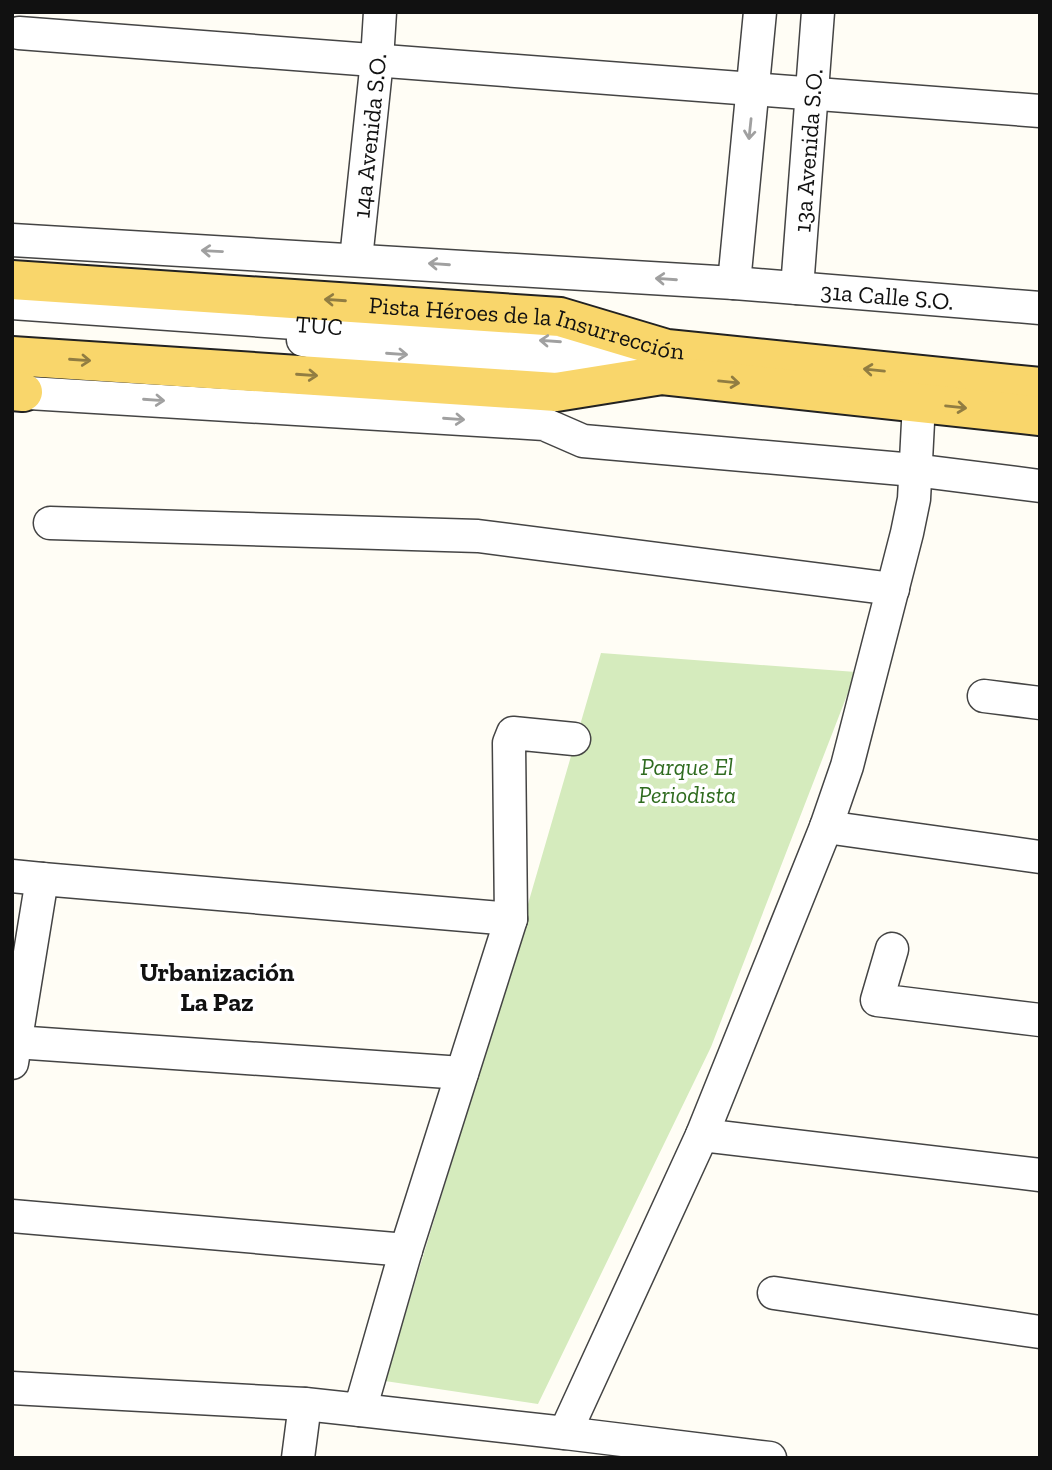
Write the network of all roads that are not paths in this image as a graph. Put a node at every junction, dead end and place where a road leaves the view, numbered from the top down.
1 (380, 12) edge
2 (760, 12) edge
3 (818, 12) edge
4 (19, 33) dead end
5 (377, 60) junction
6 (754, 89) junction
7 (811, 94) junction
8 (1040, 111) edge
9 (12, 240) edge
10 (356, 259) junction
11 (12, 279) edge
12 (734, 283) junction
13 (796, 288) junction
14 (12, 303) edge
15 (1040, 307) edge
16 (12, 315) edge
17 (12, 356) edge
18 (664, 362) junction
19 (1040, 387) edge
20 (16, 391) edge
21 (919, 403) junction
22 (1040, 416) edge
23 (914, 470) junction
24 (1040, 486) edge
25 (50, 523) dead end
26 (893, 589) junction
27 (984, 696) dead end
28 (1040, 703) edge
29 (574, 739) dead end
30 (826, 827) junction
31 (1040, 857) edge
32 (27, 877) edge
33 (511, 919) junction
34 (892, 949) dead end
35 (1040, 1020) edge
36 (14, 1053) edge
37 (462, 1073) junction
38 (702, 1135) junction
39 (1040, 1175) edge
40 (12, 1216) edge
41 (406, 1250) junction
42 (774, 1293) dead end
43 (1040, 1332) edge
44 (12, 1388) edge
45 (305, 1404) junction
46 (360, 1410) junction
47 (565, 1433) junction
48 (298, 1458) edge
49 (769, 1458) edge

1 - 5 street, 14a Avenida S.O.
2 - 6 street
3 - 7 street, 13a Avenida S.O.
4 - 5 street
5 - 6 street
5 - 10 street, 14a Avenida S.O.
6 - 7 street
6 -> 12 street
7 - 8 street
7 - 13 street, 13a Avenida S.O.
10 -> 9 street, Pista Héroes de la Insurrección
12 -> 10 street, Pista Héroes de la Insurrección
18 -> 11 main road, Pista Héroes de la Insurrección
12 - 13 street, 31a Calle S.O.
13 - 15 street, 31a Calle S.O.
18 -> 14 street, TUC
16 -> 18 street, TUC
17 -> 18 main road, Pista Héroes de la Insurrección
19 -> 18 main road, Pista Héroes de la Insurrección
18 -> 21 main road, Pista Héroes de la Insurrección
20 -> 23 street
21 -> 22 main road, Pista Héroes de la Insurrección
21 - 23 street
23 - 24 street
23 - 26 street
25 - 26 street
26 - 30 street
27 - 28 street
29 - 33 street
30 - 31 street
30 - 38 street
32 - 33 street
32 - 36 street
33 - 37 street
34 - 35 street
36 - 37 street
37 - 41 street
38 - 39 street
38 - 47 street
40 - 41 street
41 - 46 street
42 - 43 street
44 - 45 street
45 - 46 street
45 - 48 street
46 - 47 street
47 - 49 street

